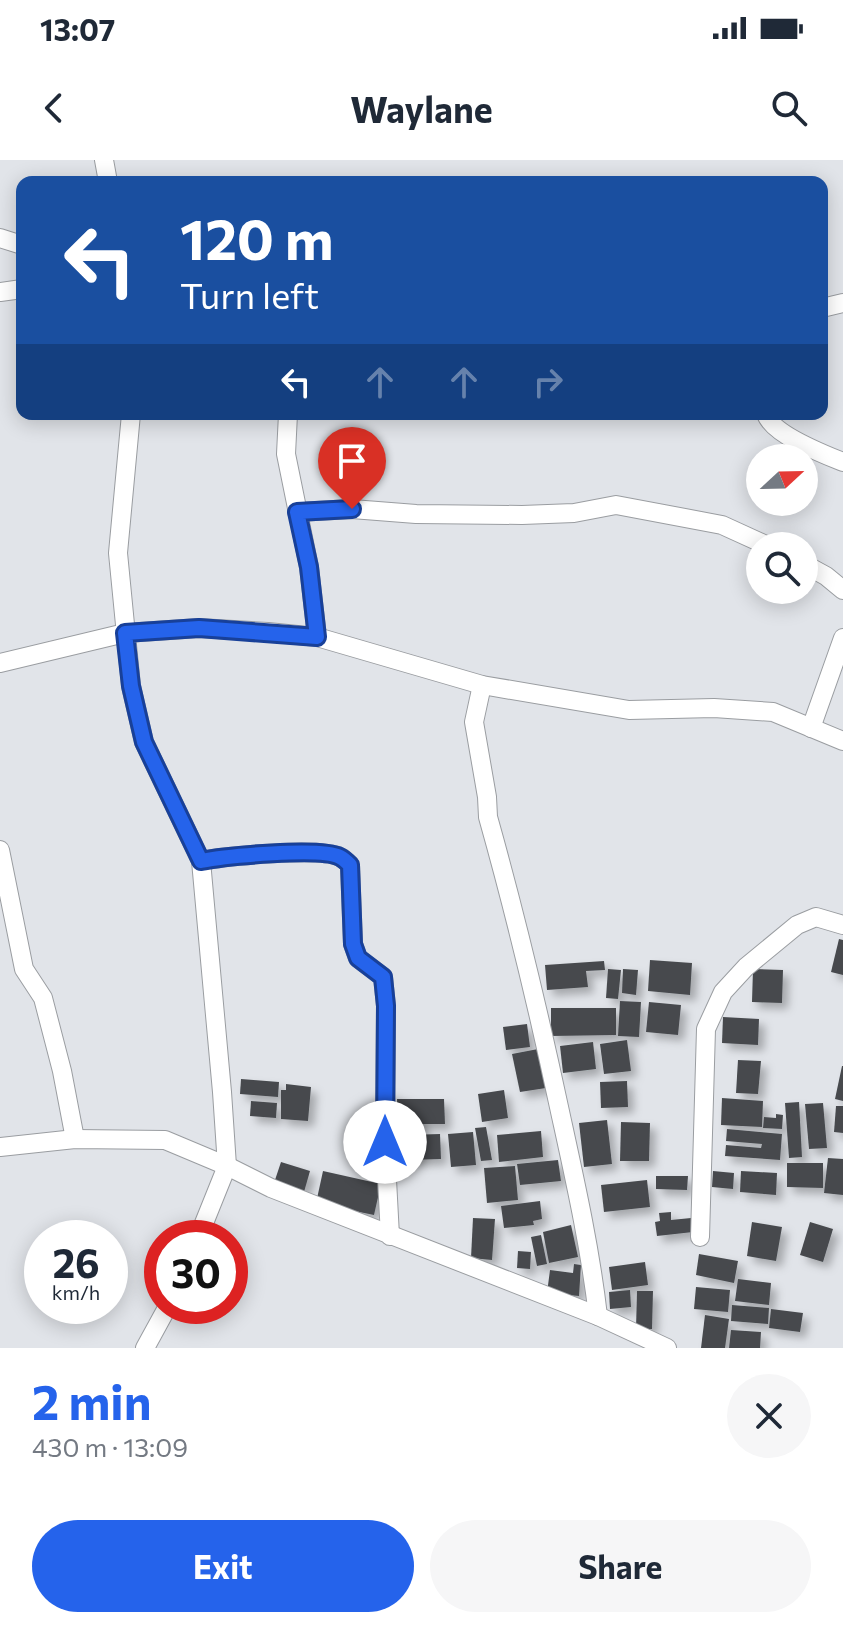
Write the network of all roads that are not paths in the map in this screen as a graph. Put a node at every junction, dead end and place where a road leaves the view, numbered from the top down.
1 (130, 420) edge
2 (288, 420) edge
3 (768, 420) edge
4 (843, 462) edge
5 (297, 512) junction
6 (746, 536) edge
7 (818, 572) edge
8 (843, 590) edge
9 (125, 633) junction
10 (317, 637) junction
11 (843, 638) edge
12 (0, 663) edge
13 (482, 685) junction
14 (811, 728) junction
15 (843, 741) edge
16 (0, 850) edge
17 (201, 861) junction
18 (843, 925) edge
19 (75, 1139) junction
20 (0, 1147) edge
21 (227, 1166) junction
22 (205, 1220) edge
23 (390, 1236) junction
24 (700, 1237) dead end
25 (598, 1316) junction
26 (156, 1324) edge
27 (141, 1348) edge
28 (667, 1348) edge

1 - 9 street
2 - 5 street
3 - 4 street
5 - 6 street
5 - 10 street
7 - 8 street
9 - 10 street
9 - 12 street
9 - 17 street
10 - 13 street
11 - 14 street
13 - 14 street
13 - 25 street
14 - 15 street
16 - 19 street
17 - 21 street
17 - 23 street
18 - 24 street
19 - 20 street
19 - 21 street
21 - 22 street
21 - 23 street
23 - 25 street
25 - 28 street
26 - 27 street

